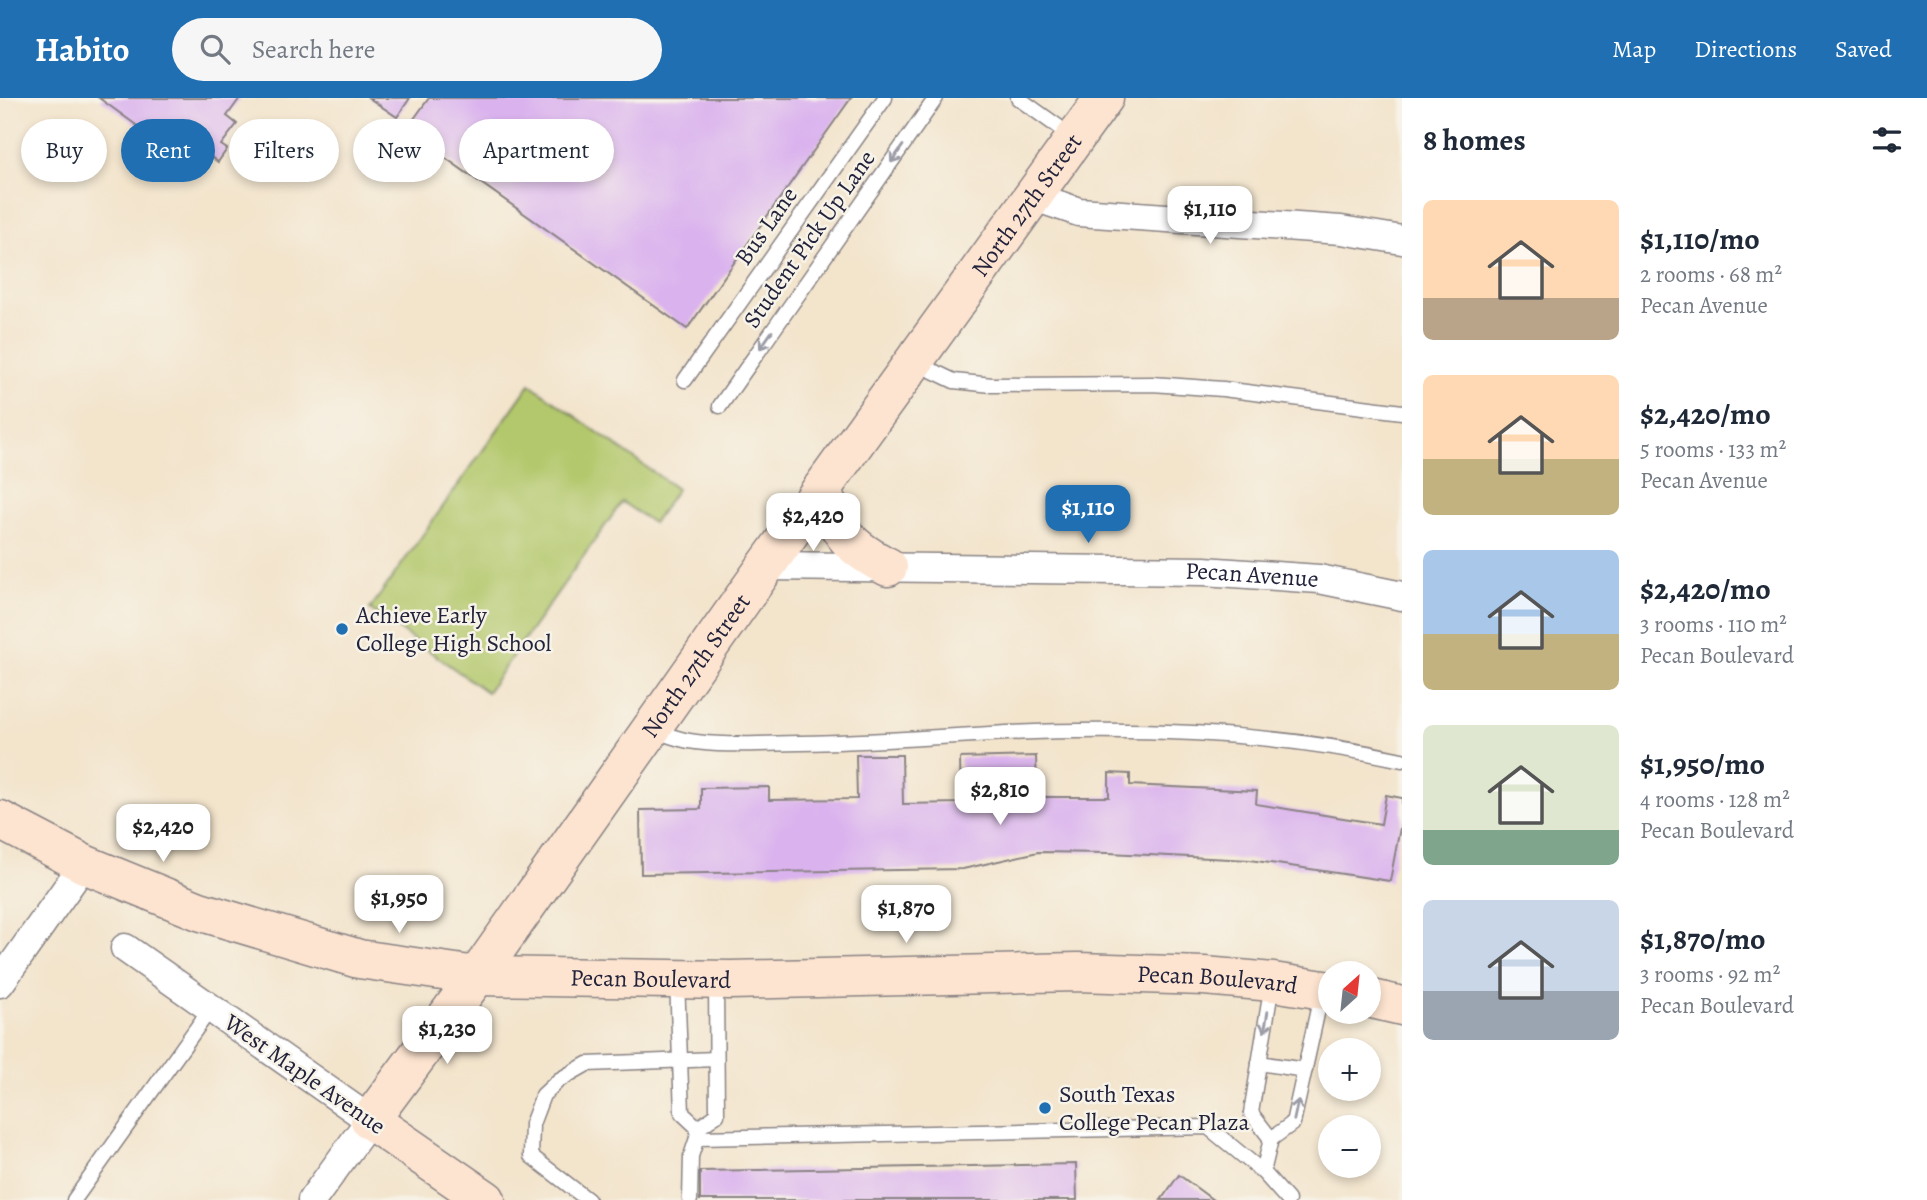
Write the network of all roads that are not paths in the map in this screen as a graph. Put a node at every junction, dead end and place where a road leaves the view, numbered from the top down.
1 (885, 98) edge
2 (936, 98) edge
3 (1018, 98) edge
4 (1104, 98) edge
5 (1075, 139) junction
6 (1032, 196) junction
7 (1402, 240) edge
8 (913, 362) junction
9 (685, 380) dead end
10 (720, 406) dead end
11 (1402, 412) edge
12 (821, 490) junction
13 (766, 566) junction
14 (888, 567) junction
15 (1402, 596) edge
16 (652, 730) junction
17 (1402, 760) edge
18 (0, 820) edge
19 (84, 864) junction
20 (125, 948) dead end
21 (477, 976) junction
22 (677, 979) junction
23 (716, 979) junction
24 (1273, 982) junction
25 (0, 983) edge
26 (1318, 989) edge
27 (1381, 1001) edge
28 (1402, 1006) edge
29 (211, 1008) junction
30 (1318, 1019) edge
31 (716, 1059) junction
32 (680, 1060) junction
33 (1259, 1063) junction
34 (1304, 1070) junction
35 (370, 1120) junction
36 (698, 1133) junction
37 (1271, 1139) junction
38 (1264, 1172) junction
39 (74, 1200) edge
40 (312, 1200) edge
41 (486, 1200) edge
42 (588, 1200) edge
43 (690, 1200) edge
44 (1288, 1200) edge

1 - 9 lane, Bus Lane
2 -> 10 lane, Student Pick Up Lane
3 - 5 lane
4 - 5 street, North 27th Street
5 - 6 street, North 27th Street
6 - 7 street
6 - 8 street, North 27th Street
8 - 11 lane
8 - 12 street, North 27th Street
12 - 13 street, North 27th Street
12 - 14 street
13 - 14 street, Pecan Avenue
13 - 16 street, North 27th Street
14 - 15 street, Pecan Avenue
16 - 17 lane
16 - 21 street, North 27th Street
18 - 19 street, Pecan Boulevard
19 - 21 street, Pecan Boulevard
19 - 25 street
20 - 29 street, West Maple Avenue
21 - 22 street, Pecan Boulevard
21 - 35 street, North 27th Street
22 - 23 street, Pecan Boulevard
22 - 32 lane
23 - 24 street, Pecan Boulevard
23 - 31 lane
24 - 26 street, Pecan Boulevard
24 -> 33 lane
27 - 28 street
29 - 35 street, West Maple Avenue
29 - 39 lane
30 - 34 lane
31 - 32 lane
31 - 36 lane
32 - 36 lane
32 - 42 lane
33 - 34 lane
33 - 37 lane
37 -> 34 lane
35 - 40 street, North 27th Street
35 - 41 street, West Maple Avenue
36 - 38 lane
36 - 43 lane
37 - 38 lane
38 - 44 lane

